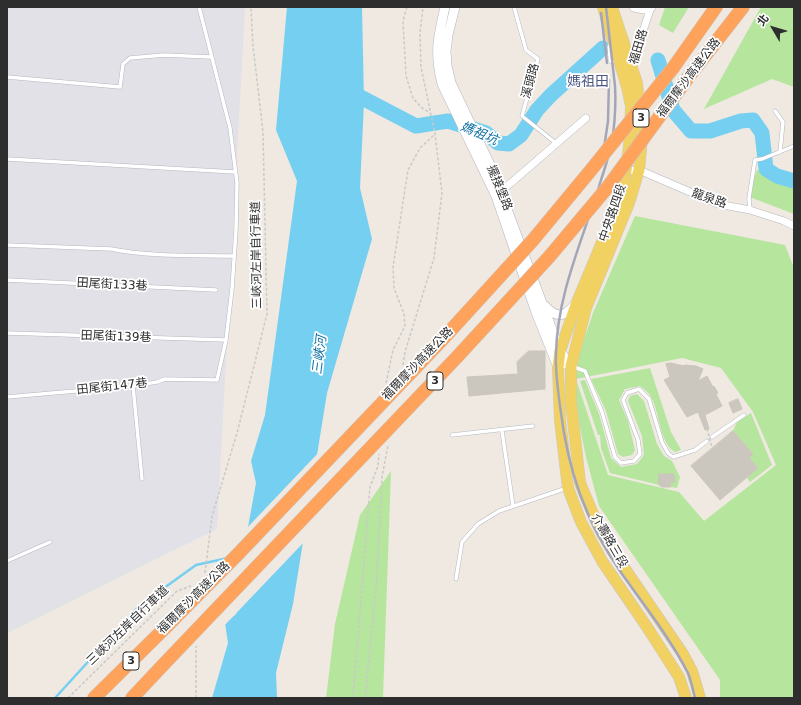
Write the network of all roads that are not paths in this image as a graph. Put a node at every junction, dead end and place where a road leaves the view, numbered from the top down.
1 (200, 7) edge
2 (445, 7) edge
3 (455, 7) edge
4 (514, 7) edge
5 (634, 7) edge
6 (651, 7) edge
7 (716, 7) edge
8 (742, 7) edge
9 (607, 10) edge
10 (612, 27) junction
11 (211, 57) junction
12 (612, 60) dead end
13 (633, 67) junction
14 (7, 77) edge
15 (627, 87) junction
16 (775, 111) dead end
17 (586, 118) dead end
18 (556, 143) junction
19 (794, 146) edge
20 (780, 152) junction
21 (7, 159) edge
22 (639, 170) junction
23 (626, 171) junction
24 (235, 172) junction
25 (489, 172) junction
26 (498, 194) junction
27 (750, 210) junction
28 (794, 226) edge
29 (7, 245) edge
30 (234, 256) junction
31 (7, 280) edge
32 (216, 290) dead end
33 (577, 302) junction
34 (543, 304) junction
35 (7, 333) edge
36 (226, 340) junction
37 (560, 351) junction
38 (571, 366) junction
39 (558, 367) junction
40 (133, 386) junction
41 (7, 397) edge
42 (744, 415) dead end
43 (533, 426) dead end
44 (502, 431) junction
45 (452, 435) dead end
46 (712, 437) dead end
47 (707, 441) dead end
48 (142, 479) dead end
49 (568, 488) junction
50 (513, 506) junction
51 (50, 542) dead end
52 (7, 561) edge
53 (456, 579) dead end
54 (94, 698) edge
55 (132, 698) edge
56 (686, 698) edge
57 (700, 698) edge

1 - 11 lane
2 - 25 street, 擺接堡路
3 - 25 street, 擺接堡路
4 - 18 lane, 溪頭路
5 - 6 street
6 - 13 street, 福田路
7 - 54 highway, 福爾摩沙高速公路 / 3, bridge
8 - 55 highway, 福爾摩沙高速公路 / 3, bridge
9 - 10 main road, 中央路四段 / 3
10 - 12 street
10 - 13 main road, 中央路四段 / 3
10 - 15 main road, 中央路四段 / 3
11 - 14 lane
11 - 24 lane
13 - 15 street, 福田路
13 - 22 main road, 中央路四段 / 3
15 - 23 main road, 中央路四段 / 3
16 - 20 lane
17 - 18 street
18 - 26 street
19 - 20 lane
20 - 27 lane
21 - 24 lane
22 - 23 street, 龍泉路
22 - 27 street, 龍泉路
22 - 38 main road, 中央路四段 / 3
23 - 33 main road, 中央路四段 / 3
24 - 30 lane
25 - 26 street, 擺接堡路
26 - 34 street, 擺接堡路
26 - 39 street, 擺接堡路
27 - 28 street, 龍泉路
29 - 30 lane
30 - 36 lane
31 - 32 lane, 田尾街133巷
33 - 34 street
33 - 37 main road, 中央路四段 / 3
34 - 37 street, 擺接堡路
35 - 36 lane, 田尾街139巷
36 - 40 lane, 田尾街147巷
37 - 38 street, 擺接堡路
37 - 39 main road, 中央路四段 / 3
38 - 39 lane
38 - 47 lane
38 - 57 main road, 介壽路三段 / 3
39 - 49 main road, 介壽路三段 / 3
40 - 41 lane, 田尾街147巷
40 - 48 lane
42 - 46 lane
43 - 44 lane
44 - 45 lane
44 - 50 lane
49 - 50 lane
49 - 56 main road, 介壽路三段 / 3
50 - 53 lane
51 - 52 lane

